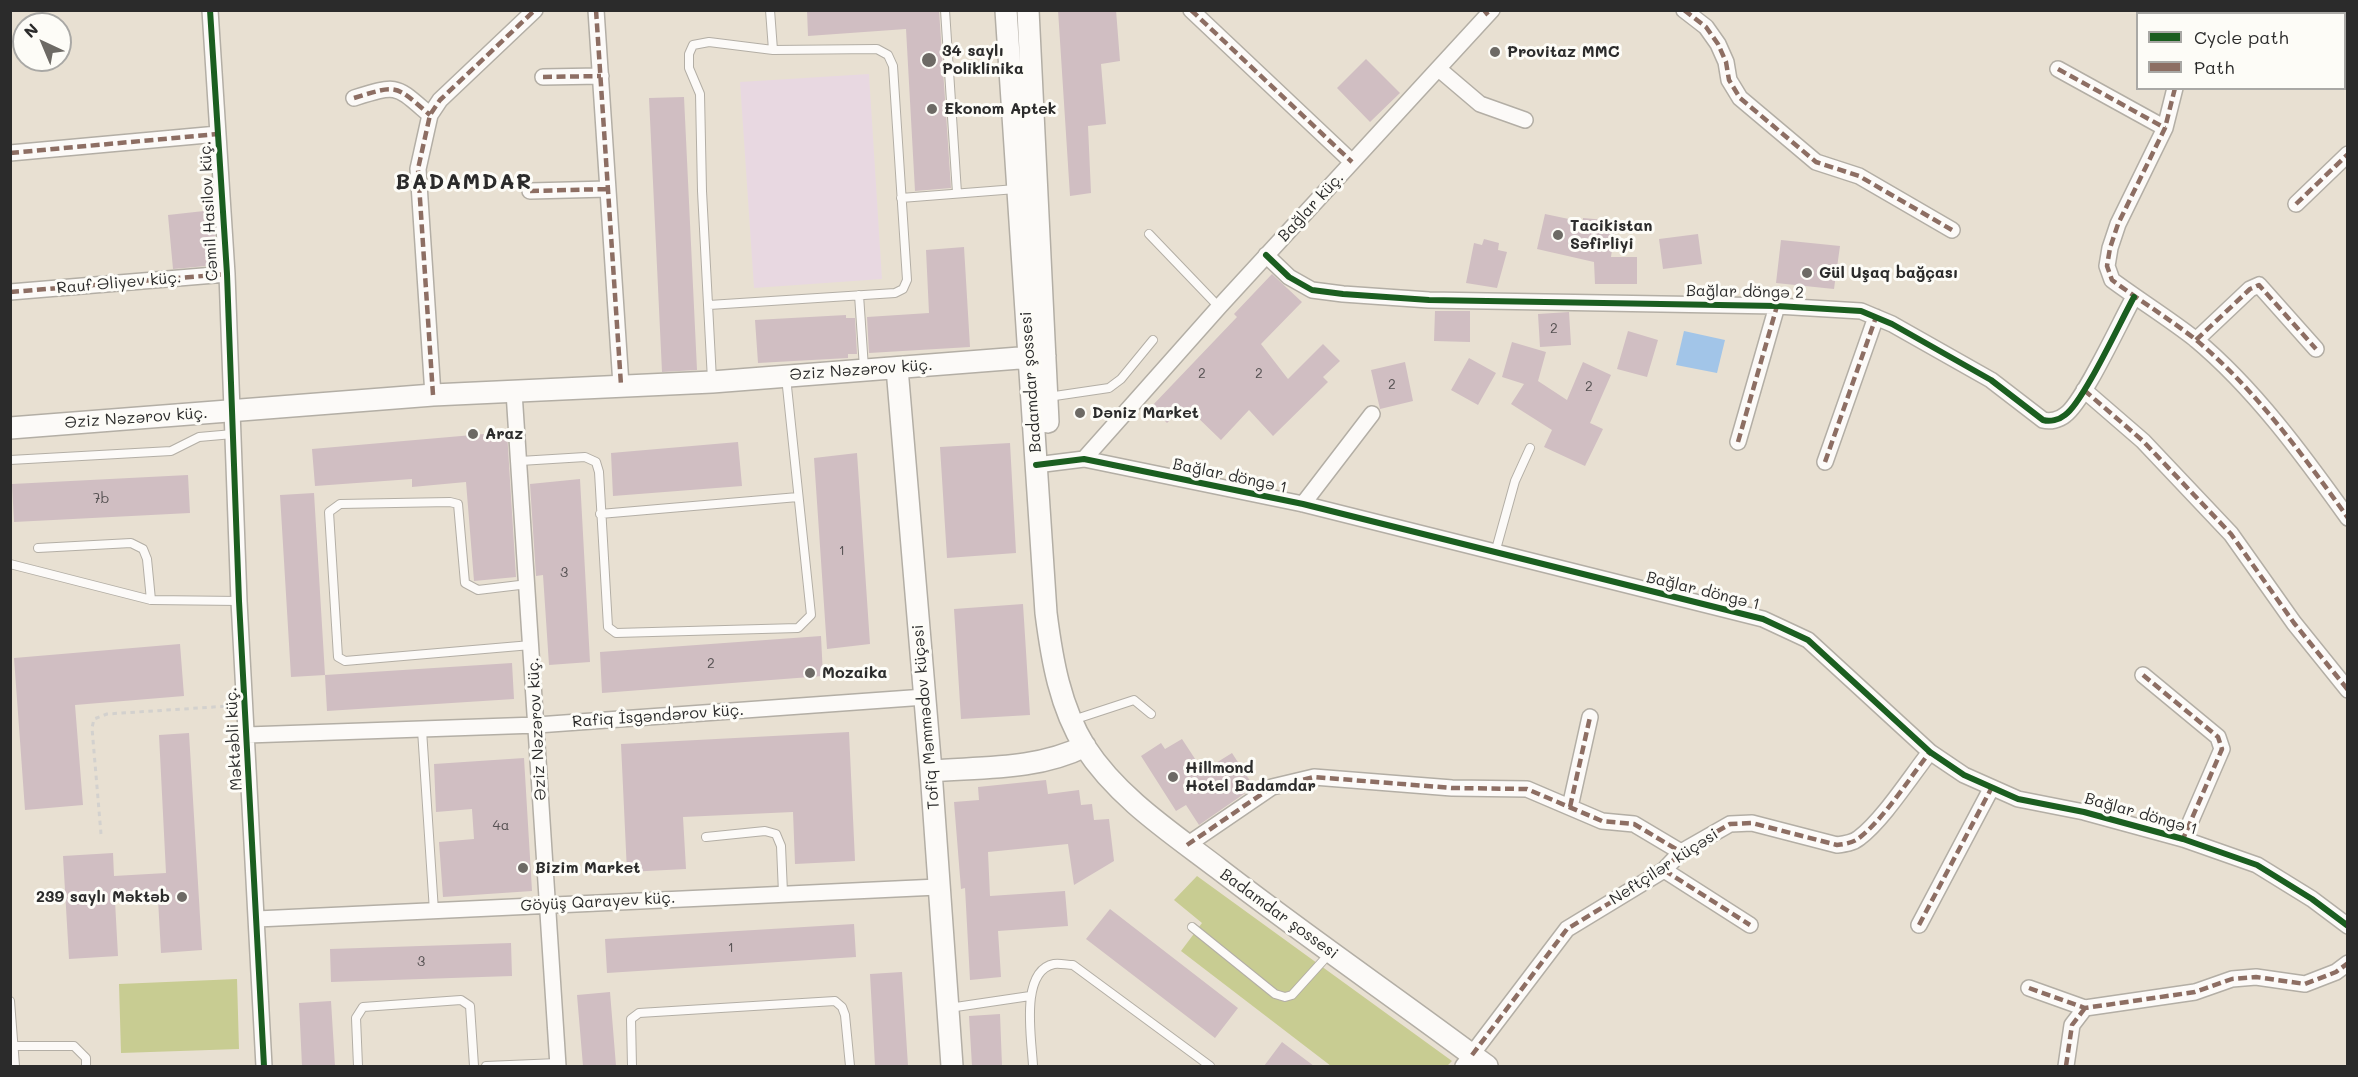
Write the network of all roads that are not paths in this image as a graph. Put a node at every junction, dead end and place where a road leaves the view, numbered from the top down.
1 (210, 10) edge
2 (535, 10) edge
3 (596, 10) edge
4 (770, 10) edge
5 (945, 10) edge
6 (1006, 10) edge
7 (1028, 10) edge
8 (1191, 10) edge
9 (1684, 10) edge
10 (1488, 12) edge
11 (773, 50) junction
12 (2058, 69) dead end
13 (1440, 70) junction
14 (601, 76) junction
15 (543, 77) dead end
16 (2174, 90) edge
17 (354, 98) dead end
18 (430, 115) junction
19 (1525, 120) dead end
20 (2165, 128) junction
21 (218, 134) junction
22 (10, 153) edge
23 (2348, 154) edge
24 (1352, 162) junction
25 (608, 189) junction
26 (1017, 189) junction
27 (530, 191) dead end
28 (957, 193) junction
29 (901, 198) junction
30 (2296, 204) dead end
31 (1952, 230) dead end
32 (1149, 234) dead end
33 (1266, 255) junction
34 (227, 274) junction
35 (10, 292) edge
36 (860, 295) junction
37 (2134, 297) junction
38 (709, 305) junction
39 (1778, 306) junction
40 (1219, 307) junction
41 (1876, 316) junction
42 (1154, 339) dead end
43 (2196, 340) junction
44 (2316, 349) dead end
45 (1037, 356) junction
46 (897, 368) junction
47 (864, 369) junction
48 (786, 375) junction
49 (712, 382) junction
50 (621, 385) junction
51 (2084, 390) junction
52 (514, 392) junction
53 (433, 395) junction
54 (1046, 398) junction
55 (231, 411) junction
56 (1372, 414) dead end
57 (10, 428) edge
58 (232, 434) junction
59 (1738, 442) dead end
60 (1530, 448) dead end
61 (1083, 459) junction
62 (10, 460) edge
63 (520, 461) junction
64 (1825, 462) dead end
65 (1043, 464) junction
66 (798, 497) junction
67 (1303, 504) junction
68 (600, 514) junction
69 (2348, 518) edge
70 (38, 548) dead end
71 (1495, 553) junction
72 (10, 564) edge
73 (528, 584) junction
74 (151, 600) junction
75 (239, 601) junction
76 (532, 645) junction
77 (2143, 675) dead end
78 (2348, 690) edge
79 (925, 698) junction
80 (1151, 714) dead end
81 (1590, 717) dead end
82 (1079, 718) junction
83 (537, 725) junction
84 (422, 730) junction
85 (247, 735) junction
86 (1084, 746) junction
87 (1930, 752) junction
88 (931, 771) junction
89 (1991, 789) junction
90 (1570, 807) junction
91 (706, 837) dead end
92 (2183, 839) junction
93 (1187, 845) junction
94 (1681, 852) junction
95 (1664, 870) junction
96 (938, 886) junction
97 (783, 893) junction
98 (548, 904) junction
99 (434, 911) junction
100 (257, 919) junction
101 (1750, 925) dead end
102 (1918, 925) dead end
103 (2348, 926) edge
104 (1192, 927) dead end
105 (1331, 952) junction
106 (2348, 963) edge
107 (2029, 988) dead end
108 (1030, 996) junction
109 (10, 1001) edge
110 (947, 1008) junction
111 (2085, 1008) junction
112 (14, 1046) junction
113 (1474, 1063) edge
114 (558, 1065) edge
115 (15, 1066) edge
116 (86, 1066) edge
117 (264, 1066) edge
118 (358, 1066) edge
119 (474, 1066) edge
120 (486, 1066) edge
121 (632, 1066) edge
122 (850, 1066) edge
123 (952, 1066) edge
124 (1033, 1066) edge
125 (1210, 1066) edge
126 (2066, 1066) edge

1 - 21 street, Cəmil Hasilov küç.
2 - 18 street
3 - 14 street
4 - 11 lane
5 - 28 lane
6 - 26 main road, Badamdar şossesi
7 - 45 main road, Badamdar şossesi
8 - 24 street
9 - 31 street
10 - 13 street, Bağlar küç.
11 - 29 lane
11 - 38 lane
12 - 20 street
13 - 19 street
13 - 24 street, Bağlar küç.
14 - 15 street
14 - 25 street
16 - 20 street
17 - 18 street
18 - 53 street
20 - 37 street
21 - 22 street
21 - 34 street, Cəmil Hasilov küç.
23 - 30 street
24 - 33 street, Bağlar küç.
25 - 27 street
25 - 50 street
26 - 28 lane
26 - 45 main road, Badamdar şossesi
28 - 29 lane
29 - 36 lane
32 - 40 lane
33 - 39 street, Bağlar döngə 2
33 - 40 street, Bağlar küç.
34 - 35 street, Rauf Əliyev küç.
34 - 55 street, Cəmil Hasilov küç.
36 - 38 lane
36 - 47 lane
37 - 43 street
37 - 51 street, Bağlar döngə 2
38 - 49 lane
39 - 41 street, Bağlar döngə 2
39 - 59 street
40 - 61 street, Bağlar küç.
41 - 51 street, Bağlar döngə 2
41 - 64 street
42 - 54 lane
43 - 44 street
43 - 69 street
45 - 46 main road, Əziz Nəzərov küç.
45 - 54 main road, Badamdar şossesi
45 - 65 main road, Badamdar şossesi
46 - 47 main road, Əziz Nəzərov küç.
46 - 79 main road, Tofiq Məmmədov küçəsi
47 - 48 main road, Əziz Nəzərov küç.
48 - 49 main road, Əziz Nəzərov küç.
48 - 66 lane
49 - 50 main road, Əziz Nəzərov küç.
50 - 52 main road, Əziz Nəzərov küç.
51 - 78 street
52 - 53 main road, Əziz Nəzərov küç.
52 - 63 street, Əziz Nəzərov küç.
53 - 55 main road, Əziz Nəzərov küç.
54 - 65 main road, Badamdar şossesi
55 - 57 main road, Əziz Nəzərov küç.
55 - 58 street, Məktəbli küç.
56 - 67 street
58 - 62 lane
58 - 75 street, Məktəbli küç.
60 - 71 lane
61 - 65 street, Bağlar döngə 1
61 - 67 street, Bağlar döngə 1
63 - 68 lane
63 - 73 street, Əziz Nəzərov küç.
65 - 82 main road, Badamdar şossesi
65 - 86 main road, Badamdar şossesi
66 - 68 lane
66 - 68 lane
67 - 71 street, Bağlar döngə 1
70 - 74 lane
71 - 87 street, Bağlar döngə 1
72 - 74 lane
73 - 76 street, Əziz Nəzərov küç.
73 - 76 lane
74 - 75 lane
75 - 85 street, Məktəbli küç.
76 - 83 street, Əziz Nəzərov küç.
77 - 92 street
79 - 83 street, Rafiq İsgəndərov küç.
79 - 88 main road, Tofiq Məmmədov küçəsi
80 - 82 lane
81 - 90 street
82 - 86 main road, Badamdar şossesi
83 - 84 street, Rafiq İsgəndərov küç.
83 - 98 street, Əziz Nəzərov küç.
84 - 85 street, Rafiq İsgəndərov küç.
84 - 99 lane
85 - 100 street, Məktəbli küç.
86 - 88 main road
86 - 93 main road, Badamdar şossesi
87 - 89 street, Bağlar döngə 1
87 - 94 street, Neftçilər küçəsi
88 - 96 main road, Tofiq Məmmədov küçəsi
89 - 92 street, Bağlar döngə 1
89 - 102 street
90 - 93 street
90 - 94 street
91 - 97 lane
92 - 103 street, Bağlar döngə 1
93 - 105 main road, Badamdar şossesi
94 - 95 street, Neftçilər küçəsi
95 - 101 street
95 - 113 street, Neftçilər küçəsi
96 - 97 street, Göyüş Qarayev küç.
96 - 110 main road, Tofiq Məmmədov küçəsi
97 - 98 street, Göyüş Qarayev küç.
98 - 99 street, Göyüş Qarayev küç.
98 - 114 street, Əziz Nəzərov küç.
99 - 100 street, Göyüş Qarayev küç.
100 - 117 street, Məktəbli küç.
104 - 105 lane
105 - 113 main road, Badamdar şossesi
106 - 111 street
107 - 111 street
108 - 110 lane
108 - 124 lane
108 - 125 lane
109 - 112 lane
110 - 123 main road, Tofiq Məmmədov küçəsi
111 - 126 street
112 - 115 lane
112 - 116 lane
114 - 120 lane
118 - 119 lane
121 - 122 lane

